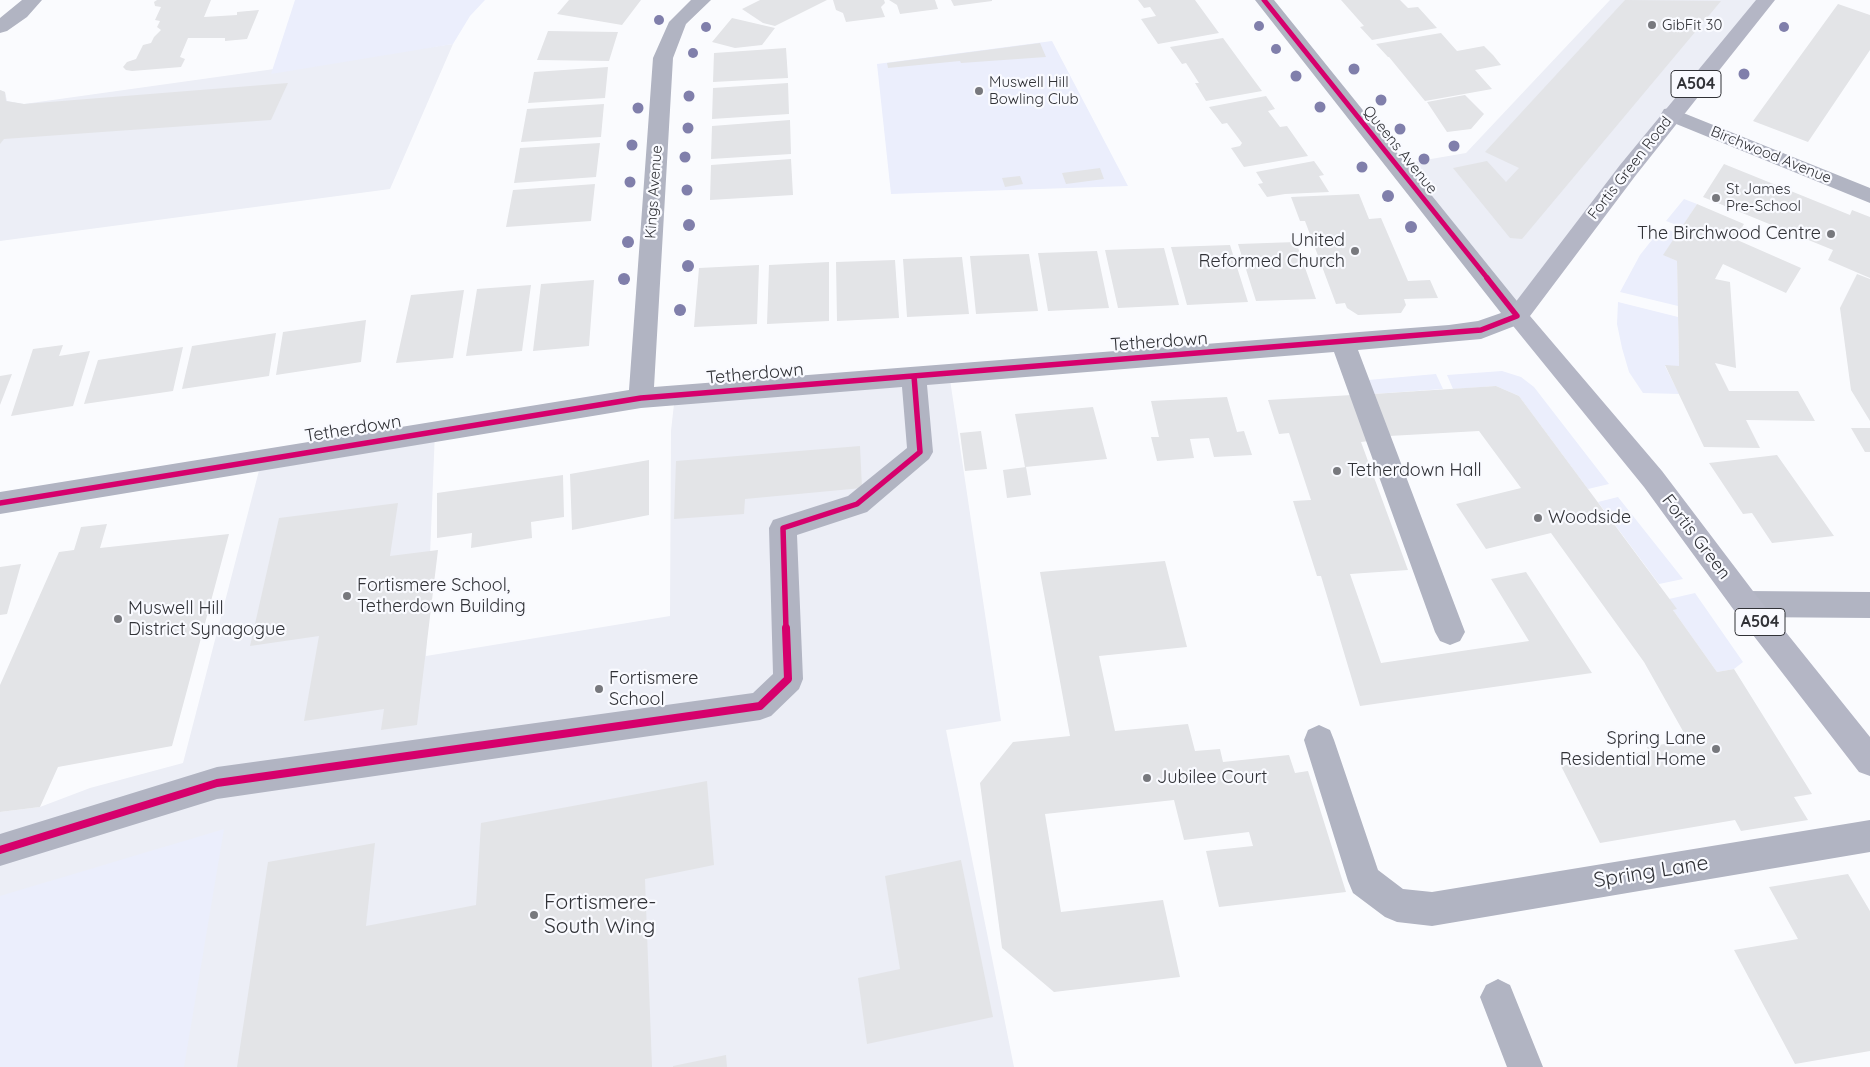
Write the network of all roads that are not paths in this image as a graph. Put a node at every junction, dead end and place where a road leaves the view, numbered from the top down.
1 (33, 0) edge
2 (702, 0) edge
3 (1264, 0) edge
4 (1766, 0) edge
5 (0, 27) edge
6 (1671, 114) junction
7 (1870, 196) edge
8 (1517, 316) junction
9 (1343, 343) junction
10 (914, 376) junction
11 (641, 398) junction
12 (0, 503) edge
13 (1746, 604) junction
14 (1870, 605) edge
15 (1450, 632) dead end
16 (1319, 740) dead end
17 (1870, 761) edge
18 (1870, 836) edge
19 (0, 850) edge
20 (1498, 997) dead end
21 (1525, 1067) edge

1 - 5 street
2 - 11 street, Kings Avenue
3 - 8 street, Queens Avenue
4 - 6 main road, Fortis Green Road / A504
6 - 7 street, Birchwood Avenue
6 - 8 main road, Fortis Green Road / A504
8 - 9 street, Tetherdown
8 - 13 main road, Fortis Green / A504
9 - 10 street, Tetherdown
9 - 15 street
10 - 11 street, Tetherdown
10 - 19 street
11 - 12 street, Tetherdown
13 - 14 street
13 - 17 main road, Fortis Green / A504
16 - 18 street, Spring Lane
20 - 21 street

